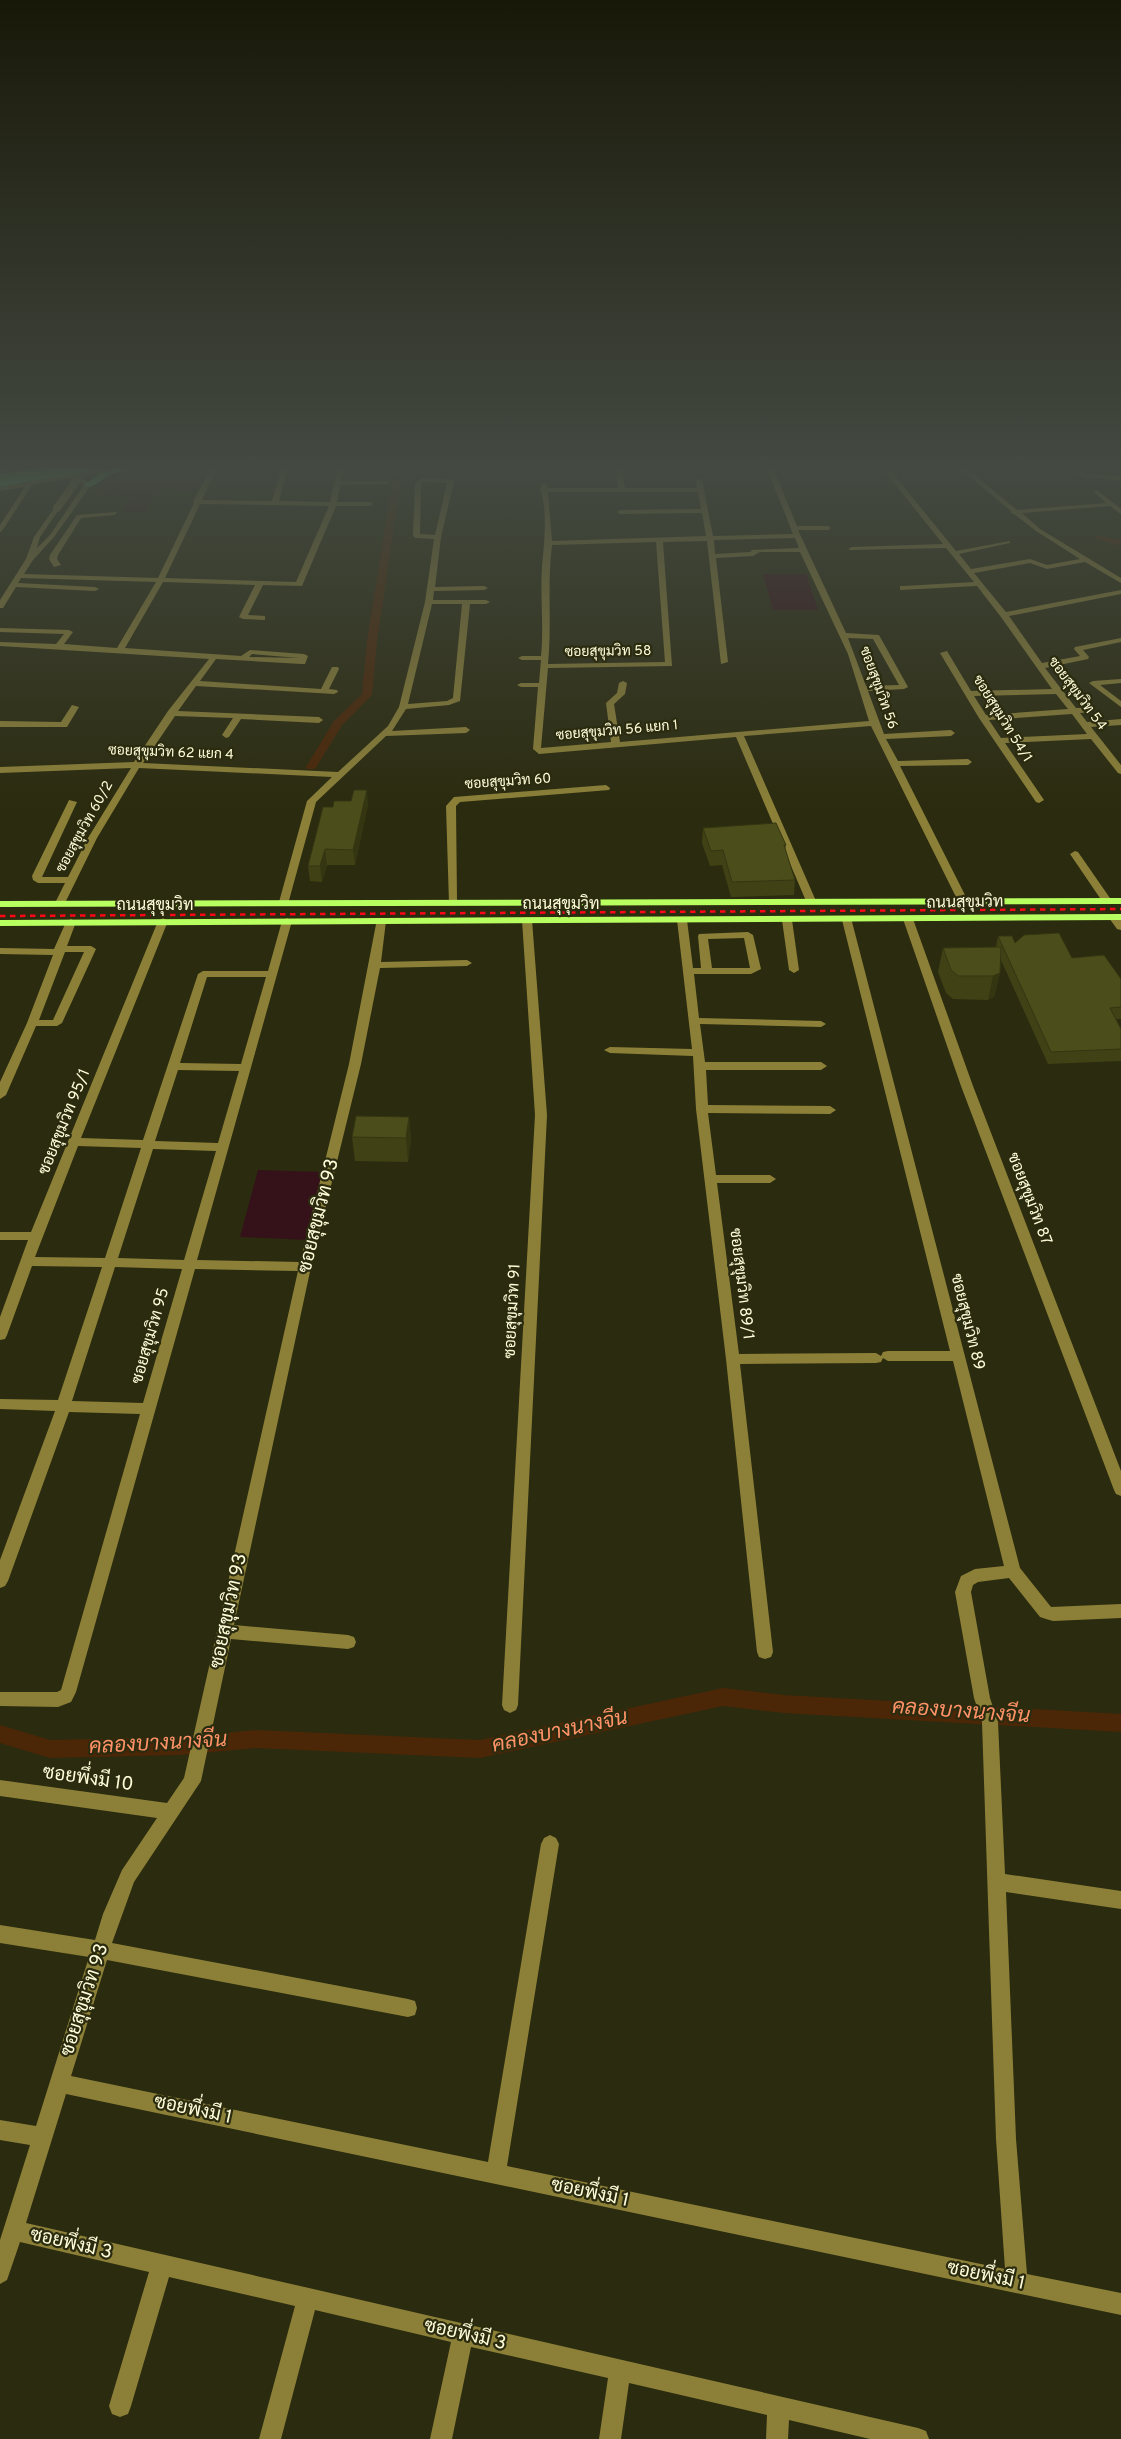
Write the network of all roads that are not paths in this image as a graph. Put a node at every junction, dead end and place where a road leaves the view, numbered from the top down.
1 (17, 580) edge
2 (155, 580) edge
3 (161, 580) junction
4 (301, 580) edge
5 (432, 580) edge
6 (546, 580) edge
7 (662, 580) edge
8 (715, 580) edge
9 (817, 580) edge
10 (975, 580) edge
11 (260, 583) junction
12 (978, 584) junction
13 (14, 585) junction
14 (484, 588) dead end
15 (903, 588) dead end
16 (95, 589) dead end
17 (431, 589) junction
18 (1121, 592) edge
19 (429, 602) junction
20 (466, 602) junction
21 (486, 602) dead end
22 (0, 606) edge
23 (1004, 615) junction
24 (262, 618) dead end
25 (0, 630) edge
26 (843, 635) junction
27 (1121, 640) edge
28 (0, 644) edge
29 (59, 646) junction
30 (120, 650) junction
31 (944, 653) dead end
32 (214, 657) junction
33 (522, 658) dead end
34 (302, 662) dead end
35 (543, 662) junction
36 (724, 662) dead end
37 (1041, 666) junction
38 (335, 670) dead end
39 (1121, 681) edge
40 (194, 683) junction
41 (623, 683) dead end
42 (521, 685) dead end
43 (541, 686) junction
44 (863, 689) junction
45 (324, 691) junction
46 (1058, 691) junction
47 (334, 692) dead end
48 (970, 694) junction
49 (1121, 705) edge
50 (75, 707) dead end
51 (403, 707) junction
52 (1087, 710) dead end
53 (1074, 711) junction
54 (170, 713) junction
55 (239, 716) junction
56 (982, 718) junction
57 (319, 720) dead end
58 (1121, 722) edge
59 (874, 723) junction
60 (0, 724) edge
61 (1086, 725) junction
62 (466, 730) dead end
63 (951, 733) dead end
64 (383, 734) junction
65 (226, 735) dead end
66 (739, 735) junction
67 (1094, 736) junction
68 (881, 737) junction
69 (999, 742) junction
70 (616, 745) junction
71 (968, 762) dead end
72 (894, 764) junction
73 (136, 765) junction
74 (0, 770) edge
75 (1121, 771) edge
76 (341, 775) junction
77 (606, 788) dead end
78 (1038, 800) dead end
79 (72, 802) dead end
80 (1075, 854) dead end
81 (70, 880) junction
82 (764, 901) junction
83 (811, 901) junction
84 (963, 901) junction
85 (1107, 901) junction
86 (1121, 901) edge
87 (284, 902) junction
88 (452, 902) junction
89 (60, 903) junction
90 (0, 904) edge
91 (1117, 918) edge
92 (908, 919) junction
93 (528, 920) junction
94 (682, 920) junction
95 (769, 920) junction
96 (787, 920) junction
97 (846, 920) junction
98 (163, 921) junction
99 (287, 921) junction
100 (381, 921) junction
101 (0, 922) edge
102 (71, 922) junction
103 (1121, 926) edge
104 (59, 950) junction
105 (0, 952) edge
106 (467, 963) dead end
107 (375, 965) junction
108 (794, 970) dead end
109 (689, 971) junction
110 (707, 971) junction
111 (272, 974) junction
112 (695, 1021) junction
113 (32, 1023) junction
114 (821, 1024) dead end
115 (610, 1050) dead end
116 (698, 1053) junction
117 (175, 1066) junction
118 (700, 1066) junction
119 (820, 1066) dead end
120 (246, 1068) junction
121 (0, 1095) edge
122 (702, 1110) junction
123 (830, 1110) dead end
124 (74, 1142) junction
125 (149, 1144) junction
126 (223, 1147) junction
127 (711, 1179) junction
128 (770, 1179) dead end
129 (0, 1236) edge
130 (36, 1236) junction
131 (28, 1262) junction
132 (112, 1262) junction
133 (190, 1265) junction
134 (305, 1267) junction
135 (0, 1335) edge
136 (957, 1356) junction
137 (733, 1359) junction
138 (0, 1404) edge
139 (64, 1406) junction
140 (149, 1408) junction
141 (1121, 1490) edge
142 (1012, 1571) junction
143 (0, 1581) edge
144 (1121, 1611) edge
145 (225, 1631) junction
146 (348, 1642) dead end
147 (765, 1652) dead end
148 (0, 1699) edge
149 (510, 1704) dead end
150 (0, 1788) edge
151 (170, 1812) junction
152 (550, 1844) dead end
153 (996, 1882) junction
154 (1121, 1900) edge
155 (0, 1934) edge
156 (100, 1952) junction
157 (408, 2008) dead end
158 (58, 2082) junction
159 (0, 2130) edge
160 (41, 2137) junction
161 (496, 2172) junction
162 (12, 2230) junction
163 (162, 2265) junction
164 (0, 2273) edge
165 (1017, 2282) junction
166 (308, 2298) junction
167 (1121, 2304) edge
168 (463, 2334) junction
169 (620, 2370) junction
170 (120, 2406) dead end
171 (779, 2407) junction
172 (270, 2439) edge
173 (441, 2439) edge
174 (610, 2439) edge
175 (777, 2439) edge
176 (918, 2439) edge

1 - 13 street
2 - 3 street
3 - 11 street
3 - 30 street
4 - 11 street
5 - 17 street
6 - 35 street, ซอยสุขุมวิท 56 แยก 1
7 - 35 street, ซอยสุขุมวิท 58
8 - 36 street
9 - 26 street, ซอยสุขุมวิท 56
10 - 12 street, ซอยสุขุมวิท 54
11 - 24 street
12 - 15 street
12 - 23 street, ซอยสุขุมวิท 54
13 - 16 street
13 - 22 street
14 - 17 street
17 - 19 street
18 - 23 street
19 - 20 street
19 - 51 street
20 - 21 street
20 - 51 street
23 - 37 street, ซอยสุขุมวิท 54
25 - 29 street
26 - 44 street, ซอยสุขุมวิท 56
26 - 44 street
27 - 37 street
28 - 29 street
29 - 30 street
30 - 32 street
31 - 48 street, ซอยสุขุมวิท 54/1
32 - 34 street
32 - 40 street, ซอยสุขุมวิท 60/2
33 - 35 street
35 - 43 street, ซอยสุขุมวิท 56 แยก 1
37 - 46 street, ซอยสุขุมวิท 54
38 - 45 street
39 - 49 street
40 - 45 street
40 - 54 street, ซอยสุขุมวิท 60/2
41 - 70 street
42 - 43 street
43 - 70 street, ซอยสุขุมวิท 56 แยก 1
44 - 59 street, ซอยสุขุมวิท 56
45 - 47 street
46 - 48 street
46 - 53 street, ซอยสุขุมวิท 54
48 - 56 street, ซอยสุขุมวิท 54/1
50 - 60 street
51 - 64 street
52 - 53 street
53 - 56 street
53 - 61 street, ซอยสุขุมวิท 54
54 - 55 street
54 - 73 street, ซอยสุขุมวิท 60/2
55 - 57 street
55 - 65 street
56 - 69 street, ซอยสุขุมวิท 54/1
58 - 61 street
59 - 66 street, ซอยสุขุมวิท 56 แยก 1
59 - 68 street, ซอยสุขุมวิท 56
61 - 67 street, ซอยสุขุมวิท 54
62 - 64 street
63 - 68 street
64 - 76 street
66 - 70 street, ซอยสุขุมวิท 56 แยก 1
66 - 83 street
67 - 69 street
67 - 75 street, ซอยสุขุมวิท 54
68 - 72 street, ซอยสุขุมวิท 56
69 - 78 street, ซอยสุขุมวิท 54/1
71 - 72 street
72 - 84 street, ซอยสุขุมวิท 56
73 - 74 street, ซอยสุขุมวิท 62 แยก 4
73 - 76 street, ซอยสุขุมวิท 62 แยก 4
73 - 81 street, ซอยสุขุมวิท 60/2
76 - 87 street
77 - 88 street, ซอยสุขุมวิท 60
79 - 81 street
80 - 85 street
81 - 89 street, ซอยสุขุมวิท 60/2
82 - 83 main road, ถนนสุขุมวิท
82 - 88 main road, ถนนสุขุมวิท
82 - 95 main road
83 - 84 main road, ถนนสุขุมวิท
84 - 85 main road, ถนนสุขุมวิท
85 - 86 main road, ถนนสุขุมวิท
87 - 88 main road, ถนนสุขุมวิท
87 - 89 main road, ถนนสุขุมวิท
89 - 90 main road, ถนนสุขุมวิท
91 - 92 main road, ถนนสุขุมวิท
91 - 103 street
92 - 97 main road, ถนนสุขุมวิท
92 - 141 street, ซอยสุขุมวิท 87
93 - 94 main road, ถนนสุขุมวิท
93 - 100 main road, ถนนสุขุมวิท
93 - 149 street, ซอยสุขุมวิท 91
94 - 95 main road, ถนนสุขุมวิท
94 - 109 street, ซอยสุขุมวิท 89/1
95 - 96 main road, ถนนสุขุมวิท
96 - 97 main road, ถนนสุขุมวิท
96 - 108 street
97 - 136 street, ซอยสุขุมวิท 89
98 - 99 main road, ถนนสุขุมวิท
98 - 102 main road, ถนนสุขุมวิท
98 - 124 street, ซอยสุขุมวิท 95/1
99 - 100 main road, ถนนสุขุมวิท
99 - 111 street, ซอยสุขุมวิท 95
100 - 107 street, ซอยสุขุมวิท 93
101 - 102 main road, ถนนสุขุมวิท
102 - 104 street
104 - 105 street
104 - 113 street
104 - 113 street
106 - 107 street
107 - 134 street, ซอยสุขุมวิท 93
109 - 110 street
109 - 112 street, ซอยสุขุมวิท 89/1
110 - 110 street
111 - 117 street
111 - 120 street, ซอยสุขุมวิท 95
112 - 114 street
112 - 116 street, ซอยสุขุมวิท 89/1
113 - 121 street
115 - 116 street
116 - 118 street, ซอยสุขุมวิท 89/1
117 - 120 street
117 - 125 street
118 - 119 street
118 - 122 street, ซอยสุขุมวิท 89/1
120 - 126 street, ซอยสุขุมวิท 95
122 - 123 street
122 - 127 street, ซอยสุขุมวิท 89/1
124 - 125 street
124 - 130 street, ซอยสุขุมวิท 95/1
125 - 126 street
125 - 132 street
126 - 133 street, ซอยสุขุมวิท 95
127 - 128 street
127 - 137 street, ซอยสุขุมวิท 89/1
129 - 130 street
130 - 131 street, ซอยสุขุมวิท 95/1
131 - 132 street
131 - 135 street, ซอยสุขุมวิท 95/1
132 - 133 street
132 - 139 street
133 - 134 street
133 - 140 street, ซอยสุขุมวิท 95
134 - 145 street, ซอยสุขุมวิท 93
136 - 137 street
136 - 142 street, ซอยสุขุมวิท 89
137 - 147 street, ซอยสุขุมวิท 89/1
138 - 139 street
139 - 140 street
139 - 143 street
140 - 148 street, ซอยสุขุมวิท 95
142 - 144 street
142 - 153 street
145 - 146 street
145 - 151 street, ซอยสุขุมวิท 93
150 - 151 street, ซอยพึ่งมี 10
151 - 156 street, ซอยสุขุมวิท 93
152 - 161 street
153 - 154 street
153 - 165 street
155 - 156 street
156 - 157 street
156 - 158 street, ซอยสุขุมวิท 93
158 - 160 street, ซอยสุขุมวิท 93
158 - 161 street, ซอยพึ่งมี 1
159 - 160 street
160 - 162 street, ซอยสุขุมวิท 93
161 - 165 street, ซอยพึ่งมี 1
162 - 163 street, ซอยพึ่งมี 3
162 - 164 street, ซอยสุขุมวิท 93
163 - 166 street, ซอยพึ่งมี 3
163 - 170 street
165 - 167 street, ซอยพึ่งมี 1
166 - 168 street, ซอยพึ่งมี 3
166 - 172 street
168 - 169 street, ซอยพึ่งมี 3
168 - 173 street
169 - 171 street, ซอยพึ่งมี 3
169 - 174 street
171 - 175 street
171 - 176 street, ซอยพึ่งมี 3

